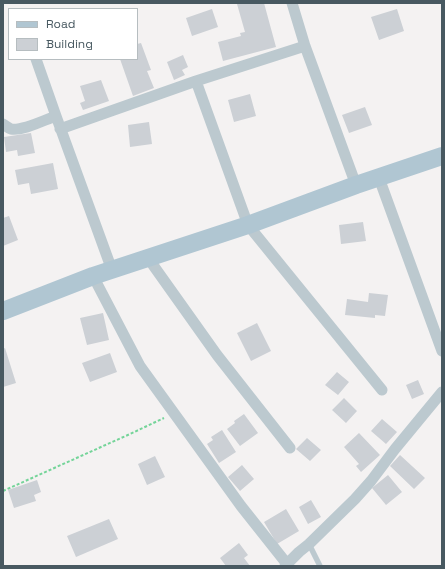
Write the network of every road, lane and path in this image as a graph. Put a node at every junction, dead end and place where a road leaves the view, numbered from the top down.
1 (292, 3) edge
2 (305, 46) junction
3 (36, 60) edge
4 (196, 81) junction
5 (56, 116) junction
6 (3, 124) edge
7 (60, 129) junction
8 (442, 156) edge
9 (379, 178) junction
10 (356, 185) junction
11 (248, 225) junction
12 (148, 258) junction
13 (112, 270) junction
14 (93, 276) junction
15 (3, 311) edge
16 (442, 352) edge
17 (382, 390) dead end
18 (442, 393) edge
19 (174, 413) junction
20 (290, 448) dead end
21 (3, 491) edge
22 (309, 544) junction
23 (286, 565) edge
24 (320, 566) edge

1 - 2 street
2 - 4 street
2 - 10 street
3 - 5 street
4 - 7 street
4 - 11 street
5 - 6 street
5 - 7 street
7 - 13 street
8 - 9 main road
9 - 10 main road
9 - 16 street
10 - 11 main road
11 - 12 main road
11 - 17 street
12 - 13 main road
12 - 20 street
13 - 14 main road
14 - 15 main road
14 - 19 street
18 - 22 street
19 - 21 path
19 - 23 street
22 - 23 street
22 - 24 lane

